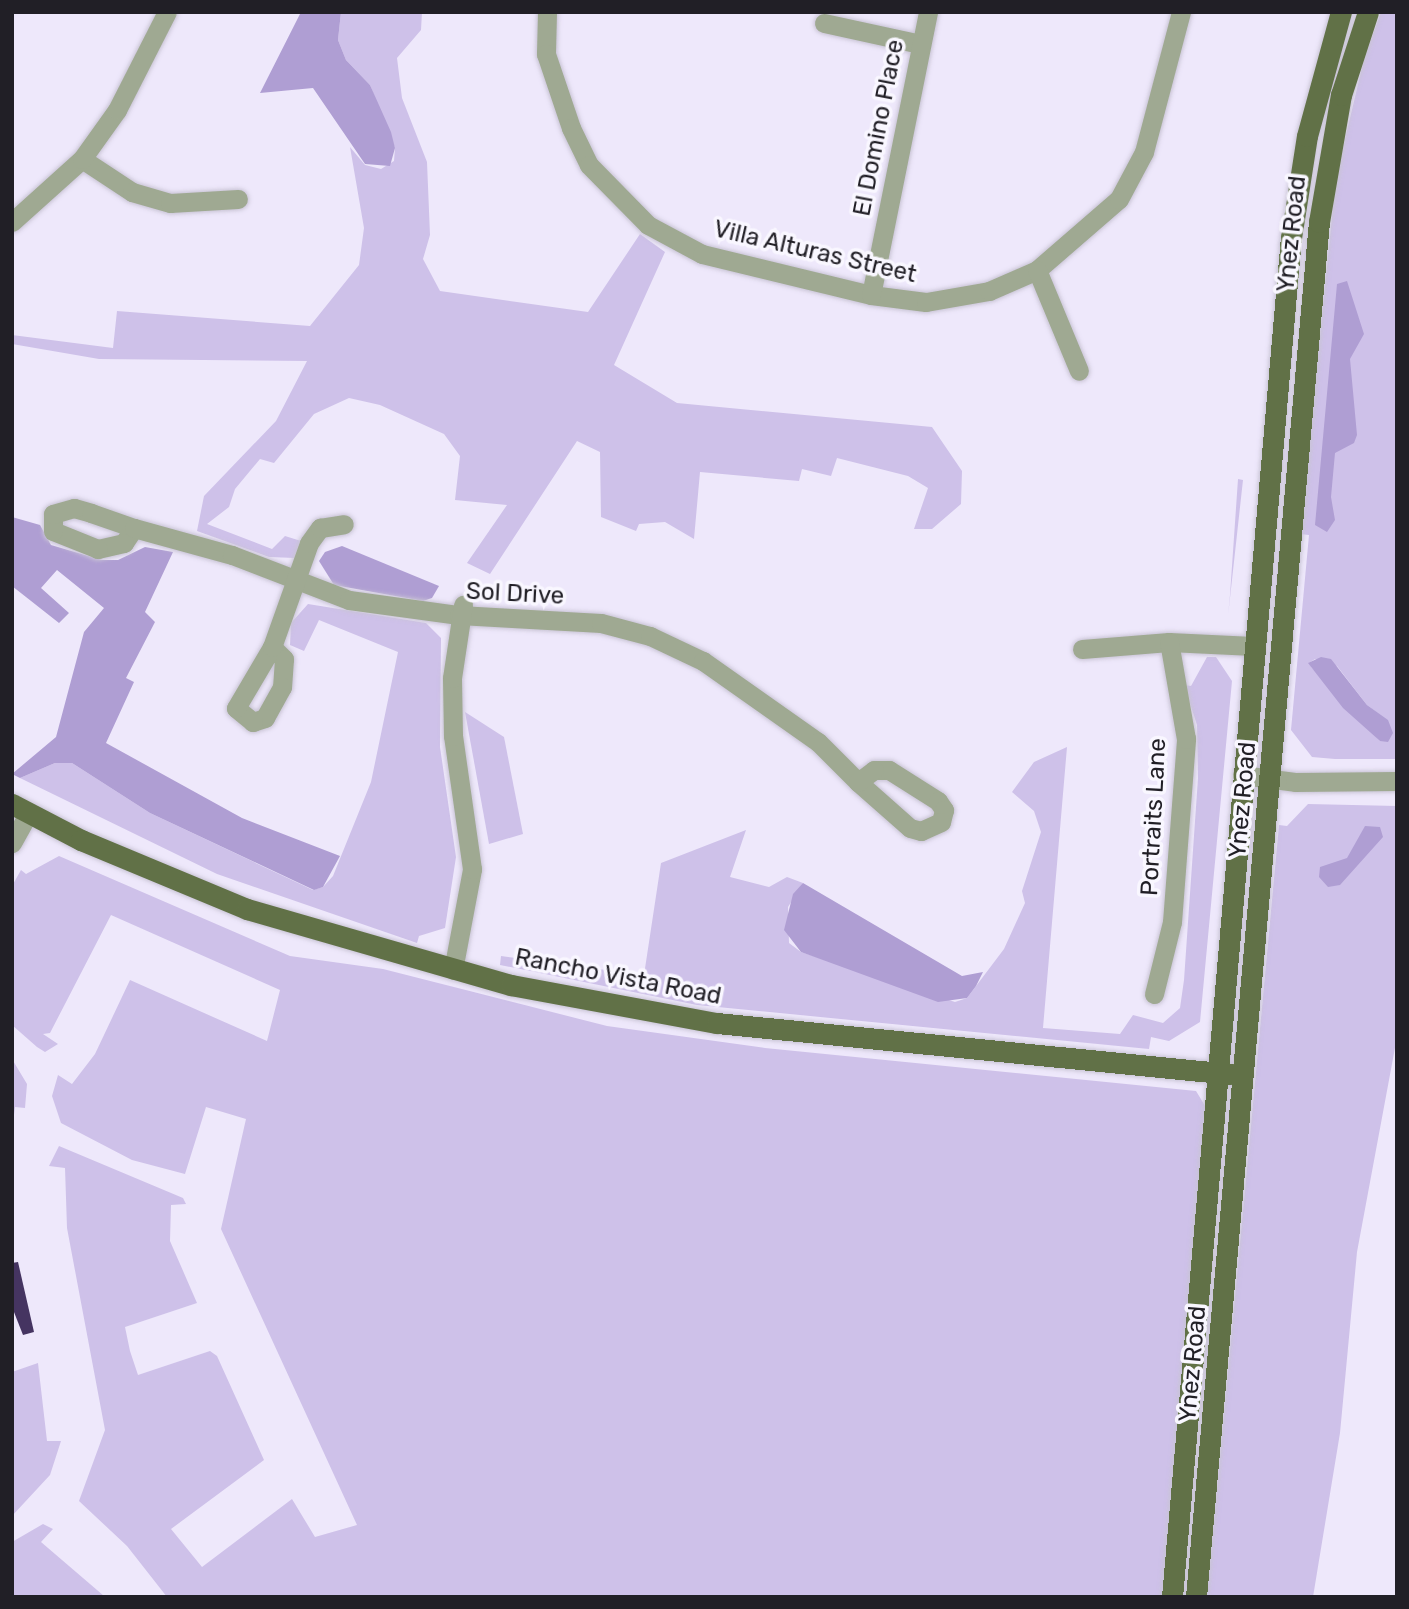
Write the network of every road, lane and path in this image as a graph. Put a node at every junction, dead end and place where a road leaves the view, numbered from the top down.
1 (167, 12) edge
2 (547, 12) edge
3 (928, 12) edge
4 (1181, 12) edge
5 (1341, 12) edge
6 (1368, 12) edge
7 (824, 23) dead end
8 (920, 44) junction
9 (82, 159) junction
10 (238, 199) dead end
11 (12, 222) edge
12 (1037, 270) junction
13 (871, 295) junction
14 (1079, 371) dead end
15 (344, 524) dead end
16 (134, 528) dead end
17 (296, 583) junction
18 (462, 609) junction
19 (1169, 642) junction
20 (1253, 646) junction
21 (272, 647) dead end
22 (1082, 649) dead end
23 (1242, 775) junction
24 (1270, 778) junction
25 (1397, 781) edge
26 (858, 782) dead end
27 (20, 809) edge
28 (12, 844) edge
29 (453, 970) junction
30 (1154, 994) dead end
31 (1219, 1073) junction
32 (1244, 1075) junction
33 (1172, 1597) edge
34 (1196, 1597) edge

1 - 9 street
2 - 13 street, Villa Alturas Street
3 - 8 street, El Domino Place
4 - 12 street, Villa Alturas Street
5 - 20 main road, Ynez Road
6 - 24 main road, Ynez Road
7 - 8 street
8 - 13 street, El Domino Place
9 - 10 street
9 - 11 street
12 - 13 street, Villa Alturas Street
12 - 14 street
15 - 17 street
16 - 17 street, Sol Drive
17 - 18 street, Sol Drive
17 - 21 street
18 - 26 street, Sol Drive
18 - 29 street
19 - 20 street
19 - 22 street
19 - 30 street, Portraits Lane
20 - 23 main road, Ynez Road
23 - 24 street
23 - 31 main road, Ynez Road
24 - 25 street
24 - 32 main road, Ynez Road
27 - 28 street
27 - 29 main road, Rancho Vista Road
29 - 31 main road, Rancho Vista Road
31 - 32 main road, Rancho Vista Road
31 - 33 main road, Ynez Road
32 - 34 main road, Ynez Road

